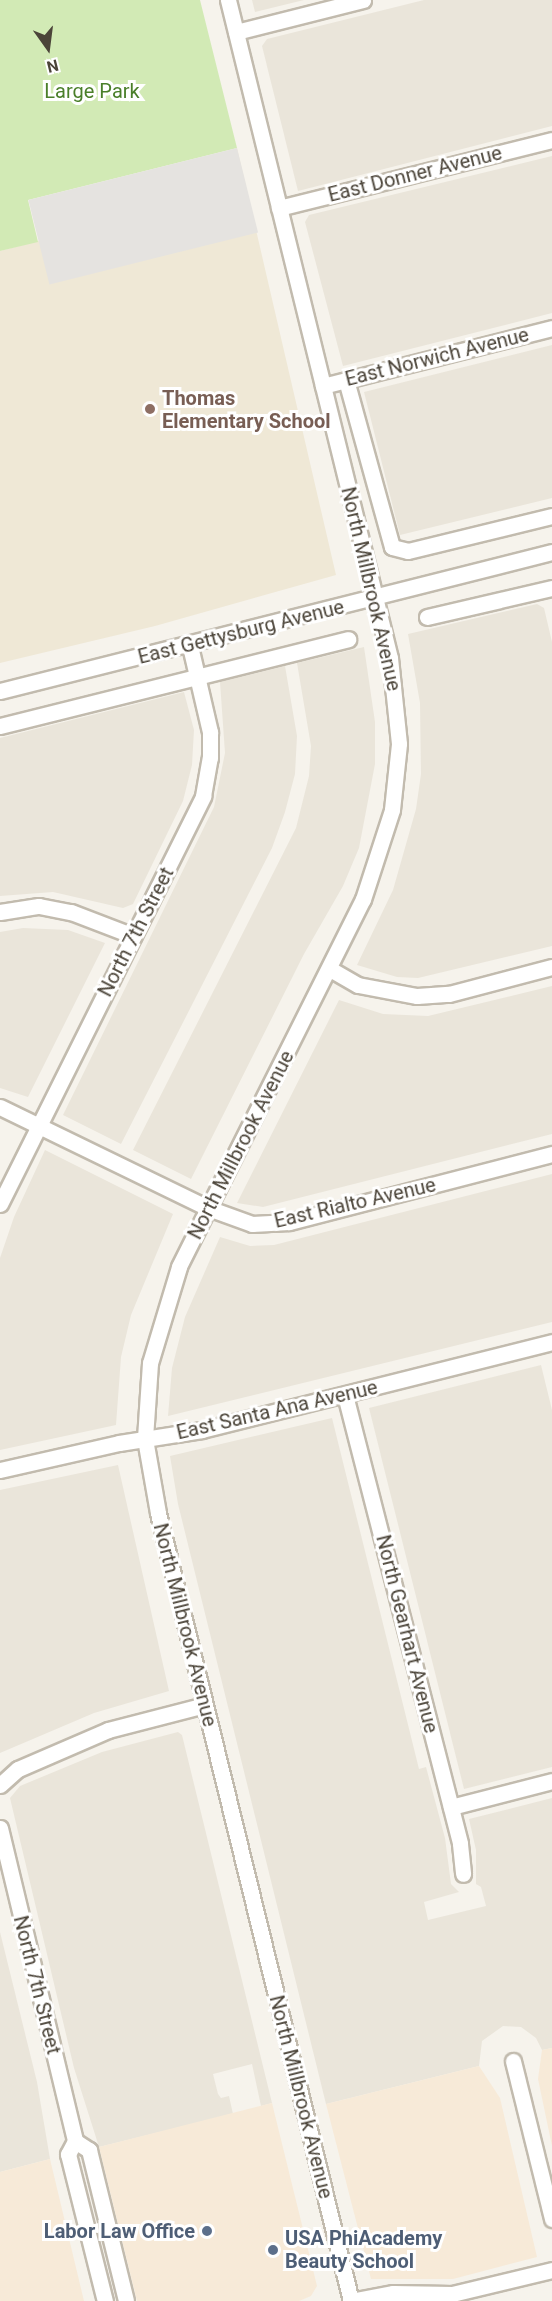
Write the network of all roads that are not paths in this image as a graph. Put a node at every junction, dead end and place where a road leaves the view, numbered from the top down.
1 (228, 0) edge
2 (363, 0) edge
3 (236, 32) junction
4 (552, 140) edge
5 (279, 208) junction
6 (552, 328) edge
7 (346, 380) junction
8 (322, 386) junction
9 (552, 516) edge
10 (552, 552) edge
11 (552, 588) edge
12 (375, 597) junction
13 (428, 617) dead end
14 (348, 639) dead end
15 (190, 646) junction
16 (199, 676) junction
17 (0, 692) edge
18 (0, 726) edge
19 (0, 912) edge
20 (134, 936) junction
21 (552, 967) edge
22 (330, 969) junction
23 (0, 1107) edge
24 (39, 1124) junction
25 (552, 1154) edge
26 (0, 1204) edge
27 (208, 1208) junction
28 (552, 1342) edge
29 (345, 1395) junction
30 (145, 1439) junction
31 (0, 1470) edge
32 (205, 1705) junction
33 (552, 1781) edge
34 (0, 1785) edge
35 (451, 1807) junction
36 (0, 1828) edge
37 (463, 1874) dead end
38 (513, 2061) dead end
39 (75, 2141) junction
40 (552, 2219) edge
41 (552, 2270) edge
42 (105, 2301) edge
43 (126, 2301) edge
44 (351, 2301) edge

1 - 3 street, North Millbrook Avenue
2 - 3 street
3 - 5 street, North Millbrook Avenue
4 - 5 street, East Donner Avenue
5 - 8 street, North Millbrook Avenue
6 - 7 street, East Norwich Avenue
7 - 8 street, East Norwich Avenue
7 - 9 street, North Millbrook Avenue
8 - 12 street, North Millbrook Avenue
10 - 12 street, East Gettysburg Avenue
11 - 13 street
12 - 15 street, East Gettysburg Avenue
12 - 22 street, North Millbrook Avenue
14 - 16 street
15 - 16 street, North 7th Street
15 - 17 street, East Gettysburg Avenue
16 - 18 street
16 - 20 street, North 7th Street
19 - 20 street
20 - 24 street, North 7th Street
21 - 22 street
22 - 27 street, North Millbrook Avenue
23 - 24 street, East Rialto Avenue
24 - 26 street, North 7th Street
24 - 27 street, East Rialto Avenue
25 - 27 street, East Rialto Avenue
27 - 30 street, North Millbrook Avenue
28 - 29 street, East Santa Ana Avenue
29 - 30 street, East Santa Ana Avenue
29 - 35 street, North Gearhart Avenue
30 - 31 street, East Santa Ana Avenue
30 - 32 street, North Millbrook Avenue
32 - 34 street
32 - 44 street, North Millbrook Avenue
33 - 35 street
35 - 37 street, North Gearhart Avenue
36 - 39 street, North 7th Street
38 - 40 street
39 - 42 street, North 7th Street
39 - 43 street, North 7th Street
41 - 44 street

